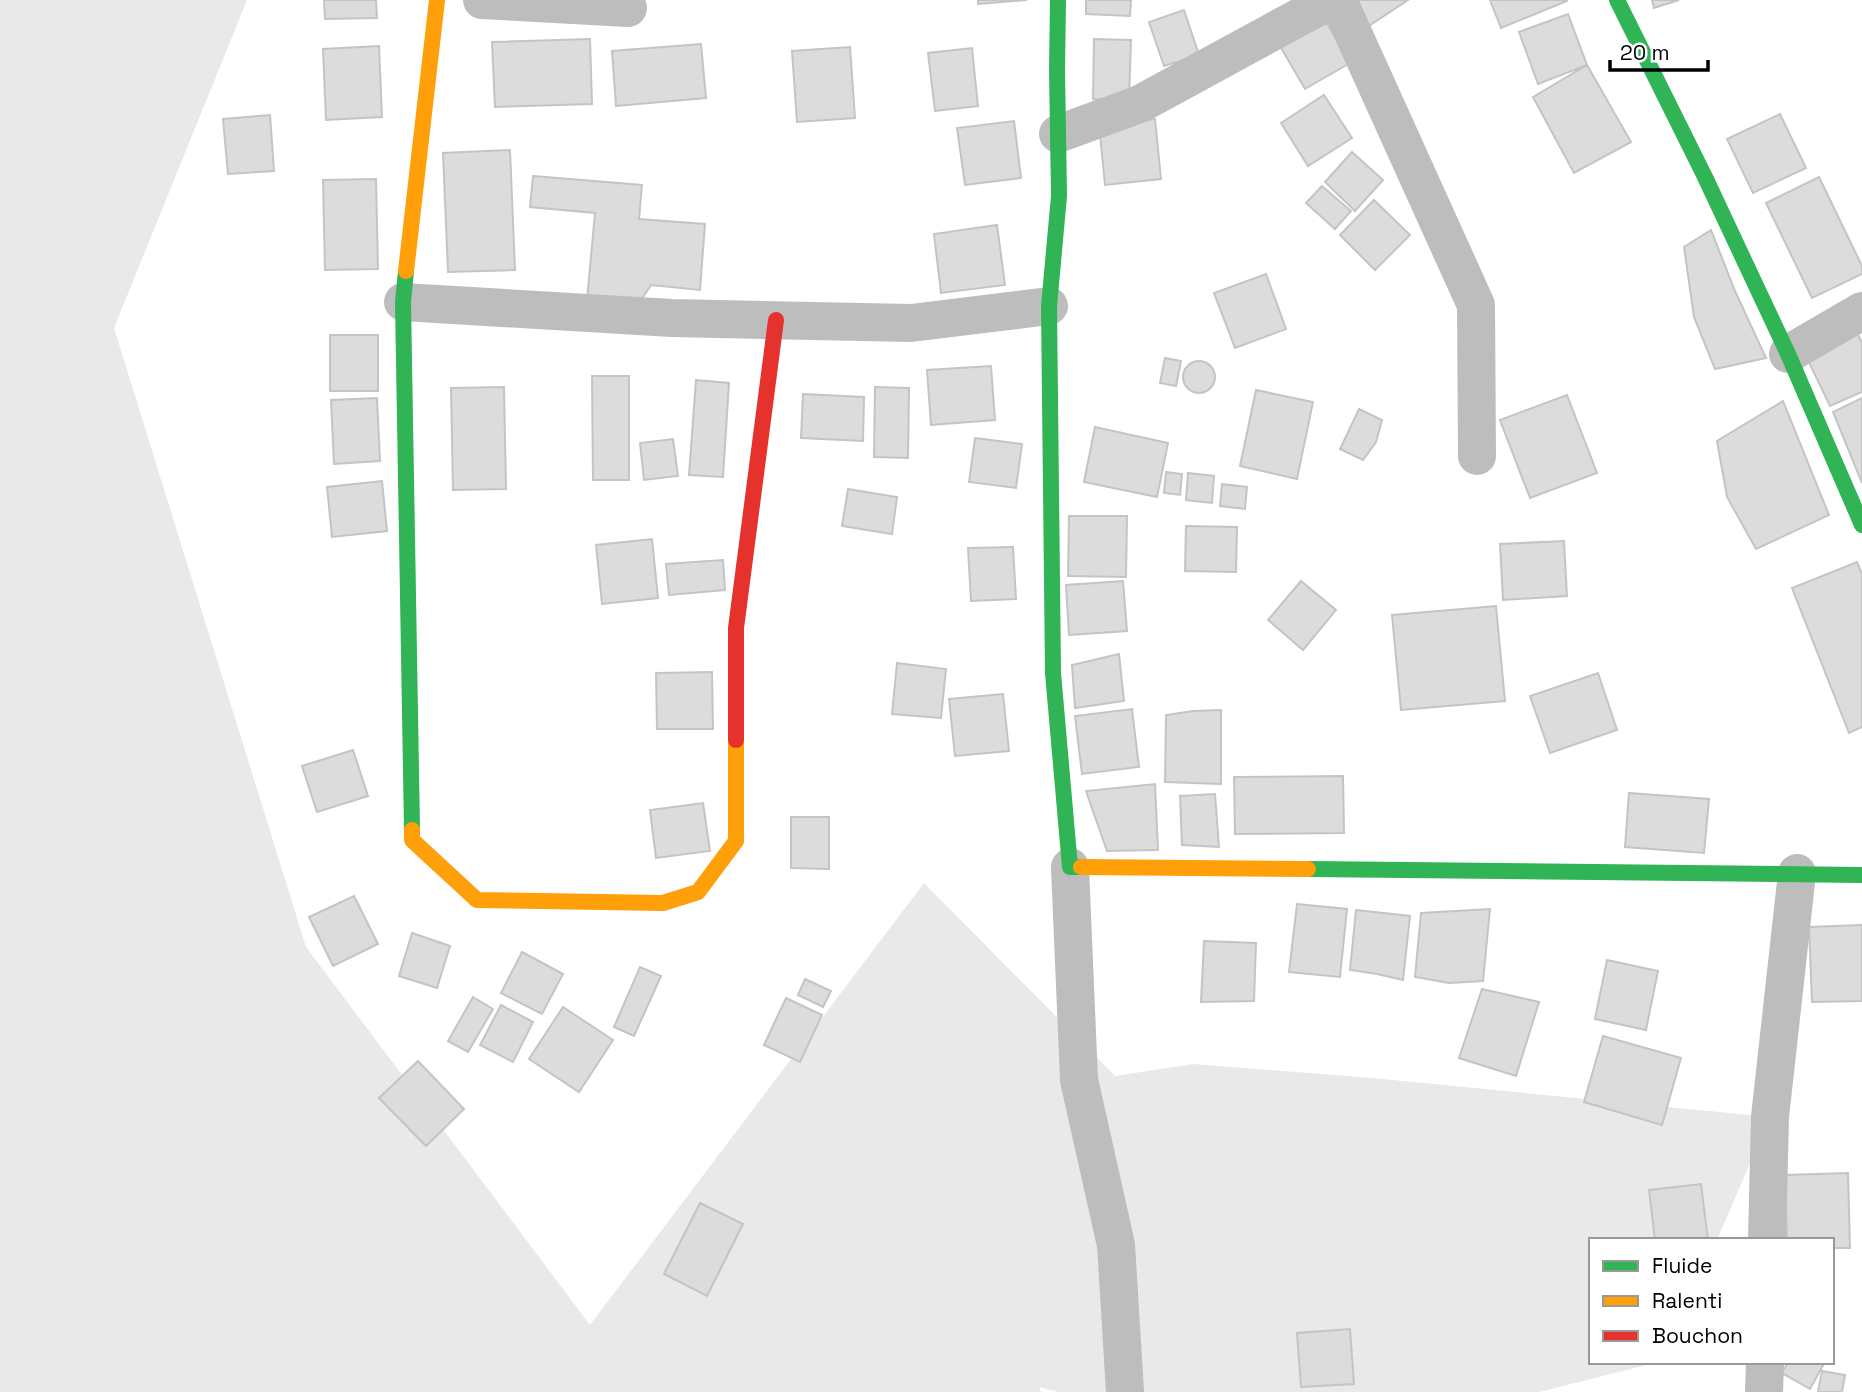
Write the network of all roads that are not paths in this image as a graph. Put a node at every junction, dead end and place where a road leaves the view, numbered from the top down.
1 (437, 0) edge
2 (482, 0) edge
3 (1058, 0) edge
4 (1331, 0) edge
5 (1338, 0) edge
6 (1617, 0) edge
7 (628, 8) dead end
8 (1058, 134) junction
9 (403, 302) junction
10 (1049, 306) junction
11 (1862, 311) edge
12 (776, 320) junction
13 (1788, 354) junction
14 (1477, 456) dead end
15 (1862, 525) edge
16 (1070, 867) junction
17 (1797, 873) junction
18 (1862, 875) edge
19 (1767, 1238) edge
20 (1765, 1364) edge
21 (1125, 1392) edge
22 (1765, 1392) edge

1 - 9 street
2 - 7 street
3 - 8 street
4 - 8 street
5 - 14 street
6 - 13 street
8 - 10 street
9 - 12 street
9 - 12 street
10 - 12 street
10 - 16 street
11 - 13 street
13 - 15 street
16 - 17 street
16 - 21 street
17 - 18 street
17 - 19 street
20 - 22 street

